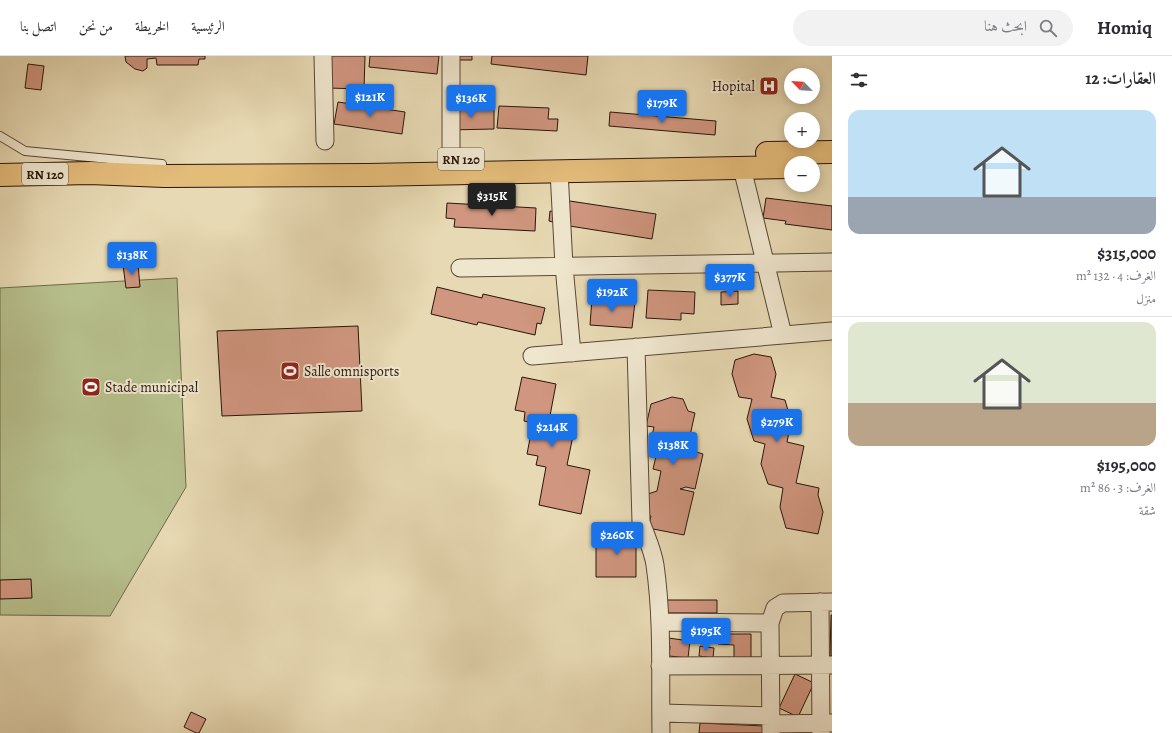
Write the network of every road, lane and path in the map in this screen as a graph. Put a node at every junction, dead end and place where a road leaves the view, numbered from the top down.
1 (323, 56) edge
2 (451, 56) edge
3 (0, 136) edge
4 (325, 141) dead end
5 (832, 152) edge
6 (451, 159) junction
7 (162, 164) junction
8 (820, 166) edge
9 (832, 166) edge
10 (784, 167) edge
11 (742, 168) junction
12 (559, 171) junction
13 (90, 173) junction
14 (0, 175) edge
15 (832, 262) edge
16 (766, 263) junction
17 (564, 266) junction
18 (460, 268) dead end
19 (832, 331) edge
20 (783, 335) junction
21 (636, 347) junction
22 (572, 353) junction
23 (532, 356) dead end
24 (826, 602) edge
25 (660, 622) junction
26 (770, 623) junction
27 (770, 665) junction
28 (826, 665) edge
29 (660, 666) junction
30 (661, 713) junction
31 (771, 724) edge
32 (825, 726) edge
33 (661, 733) edge

1 - 4 street
2 - 6 street
3 - 7 lane
5 - 6 main road, RN 120
6 - 7 main road, RN 120
7 - 13 main road, RN 120
8 - 9 main road
10 - 11 main road
11 - 12 main road
11 - 16 street
12 - 13 main road
12 - 17 street
13 - 14 main road, RN 120
15 - 16 street
16 - 17 street
16 - 20 street
17 - 18 street
17 - 22 street
19 - 20 street
20 - 21 street
21 - 22 street
21 - 25 street
22 - 23 street
24 - 26 street
24 - 28 street
25 - 26 street
25 - 29 street
26 - 27 street
27 - 28 street
27 - 29 street
27 - 31 street
28 - 32 street
29 - 30 street
30 - 31 street
30 - 33 street
31 - 32 street

